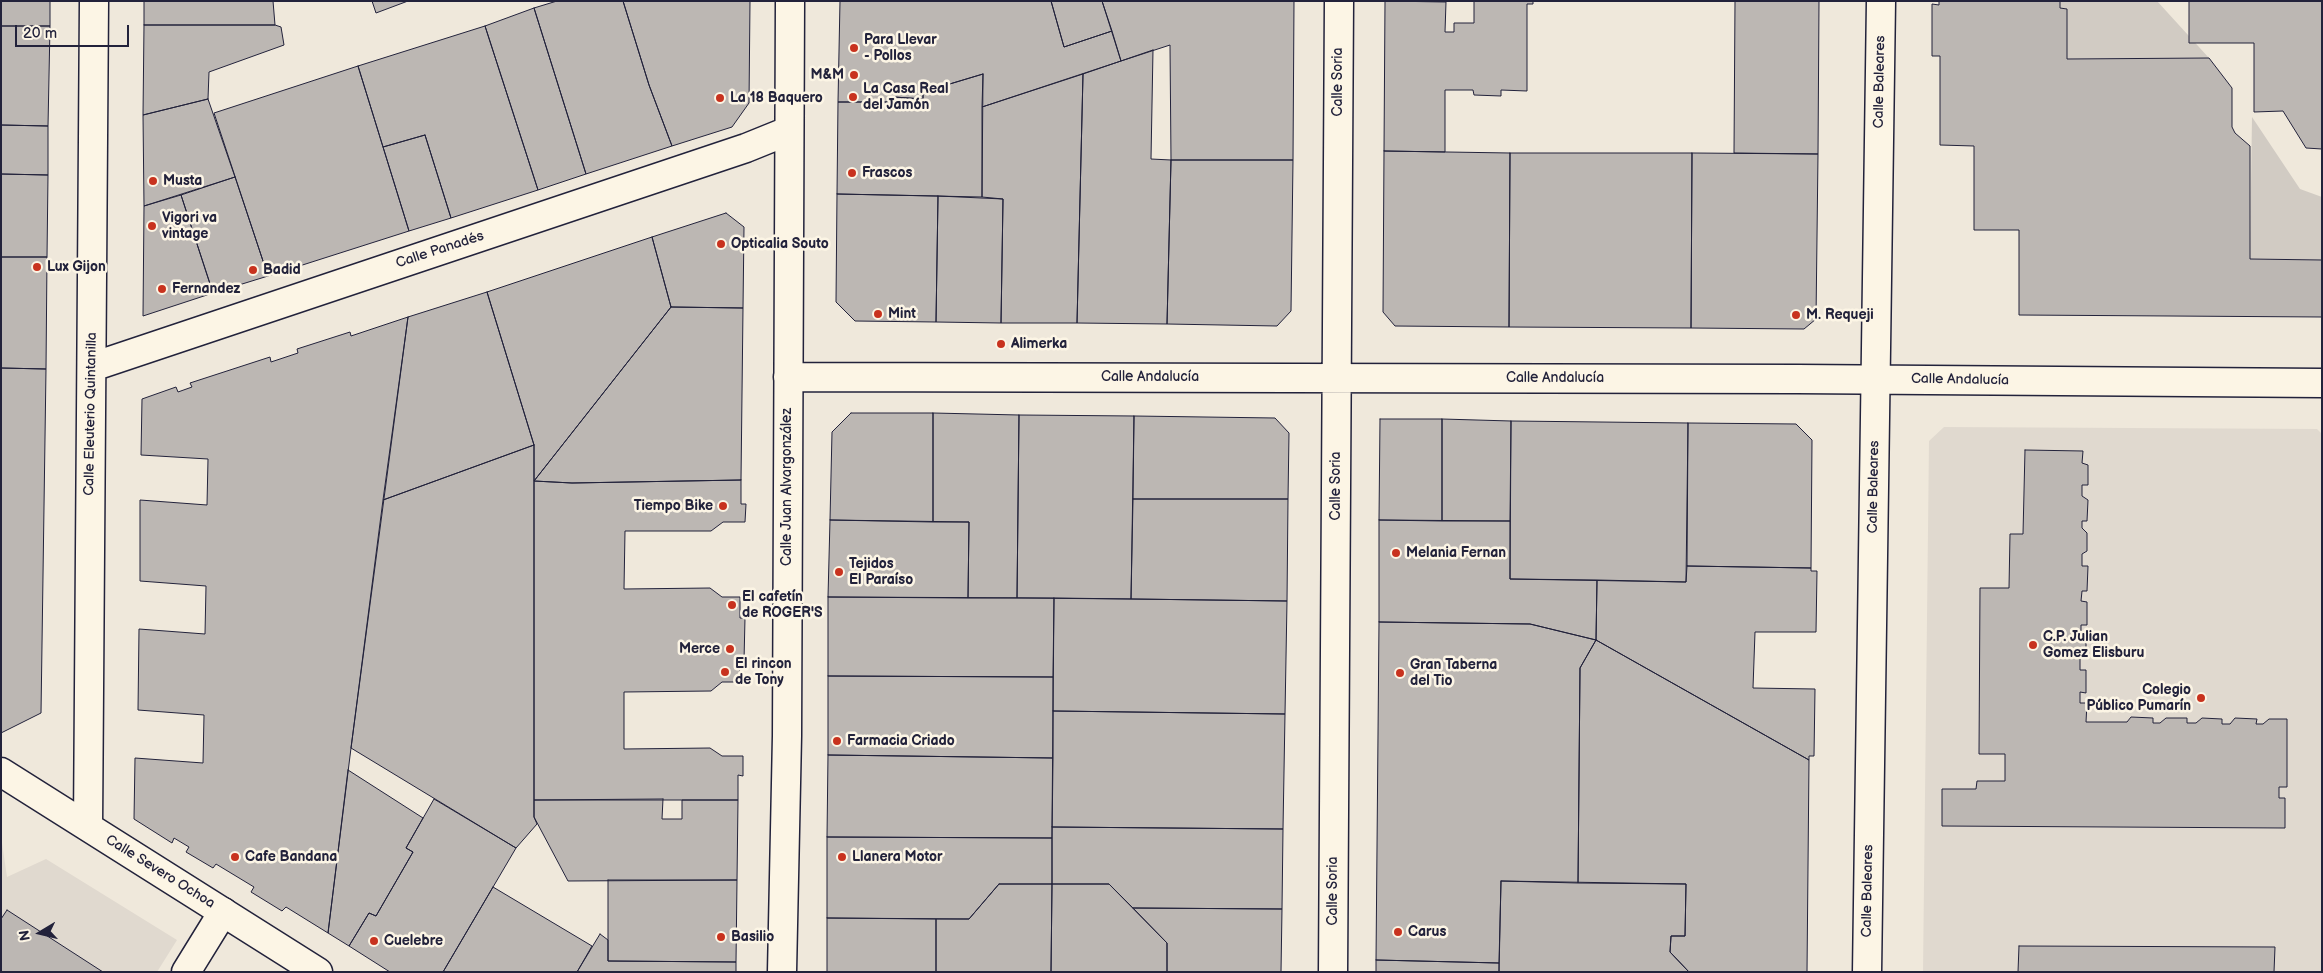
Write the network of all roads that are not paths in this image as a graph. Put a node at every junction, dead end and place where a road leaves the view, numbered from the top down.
1 (94, 1) edge
2 (790, 1) edge
3 (1339, 1) edge
4 (1881, 1) edge
5 (788, 131) junction
6 (92, 367) junction
7 (788, 376) junction
8 (1337, 378) junction
9 (1876, 379) junction
10 (2322, 383) edge
11 (1, 772) edge
12 (88, 826) junction
13 (223, 912) junction
14 (186, 972) edge
15 (318, 972) edge
16 (782, 972) edge
17 (1333, 972) edge
18 (1867, 972) edge

1 - 6 street, Calle Eleuterio Quintanilla
2 - 5 street, Calle Juan Alvargonzález
3 - 8 street, Calle Soria
4 - 9 street, Calle Baleares
5 - 6 street, Calle Panadés
5 - 7 street, Calle Juan Alvargonzález
6 - 12 street, Calle Eleuterio Quintanilla
7 - 8 street, Calle Andalucía
7 - 16 street, Calle Juan Alvargonzález
8 - 9 street, Calle Andalucía
8 - 17 street, Calle Soria
9 - 10 street, Calle Andalucía
9 - 18 street, Calle Baleares
11 - 12 street, Calle Severo Ochoa
12 - 13 street, Calle Severo Ochoa
13 - 14 street
13 - 15 street, Calle Severo Ochoa

